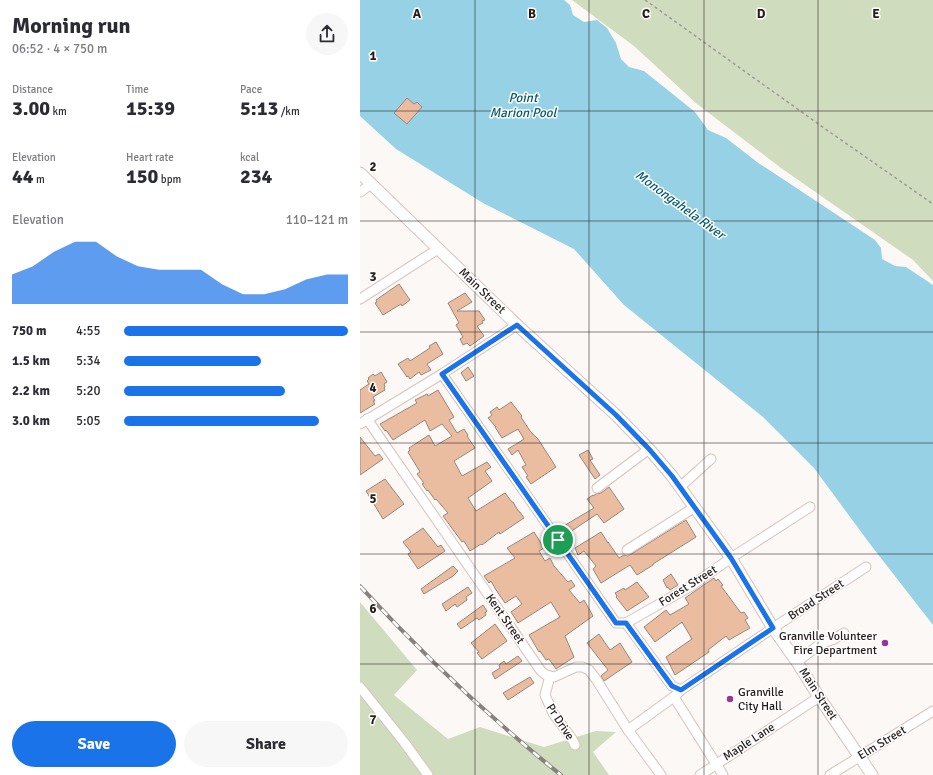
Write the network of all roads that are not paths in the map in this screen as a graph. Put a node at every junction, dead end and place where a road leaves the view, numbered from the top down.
1 (360, 173) edge
2 (371, 184) junction
3 (360, 192) edge
4 (438, 249) junction
5 (360, 299) edge
6 (517, 325) junction
7 (442, 374) junction
8 (364, 421) edge
9 (649, 449) junction
10 (711, 459) dead end
11 (680, 487) junction
12 (597, 488) dead end
13 (695, 507) junction
14 (810, 507) dead end
15 (627, 550) dead end
16 (731, 558) junction
17 (866, 567) dead end
18 (626, 623) junction
19 (773, 628) junction
20 (844, 633) dead end
21 (797, 662) junction
22 (550, 676) junction
23 (360, 687) edge
24 (681, 690) junction
25 (674, 697) junction
26 (819, 697) junction
27 (933, 711) edge
28 (628, 730) junction
29 (575, 745) dead end
30 (860, 756) junction
31 (716, 764) junction
32 (428, 775) edge
33 (661, 775) edge
34 (700, 775) edge
35 (723, 775) edge
36 (830, 775) edge
37 (872, 775) edge

1 - 2 main road, Main Street
2 - 3 street
2 - 4 main road, Main Street
4 - 5 street
4 - 6 main road, Main Street
6 - 7 street
6 - 9 main road, Main Street
7 - 8 street
7 - 18 street
8 - 22 street, Kent Street
9 - 11 main road, Main Street
9 - 12 street
10 - 11 street
11 - 13 main road, Main Street
13 - 15 street
13 - 16 main road, Main Street
14 - 16 street, Forest Street
16 - 18 street, Forest Street
16 - 19 main road, Main Street
17 - 19 street, Broad Street
18 - 24 street
19 - 21 main road, Main Street
19 - 24 street, Broad Street
20 - 21 street
21 - 26 main road, Main Street
22 - 28 street
22 - 29 street, Pr Drive
23 - 32 street
24 - 25 street, Broad Street
25 - 28 street, Broad Street
25 - 31 street
26 - 30 main road, Main Street
26 - 31 street, Maple Lane
27 - 30 street, Elm Street
28 - 33 street
30 - 36 street, Elm Street
30 - 37 main road, Main Street
31 - 34 street, Maple Lane
31 - 35 street

